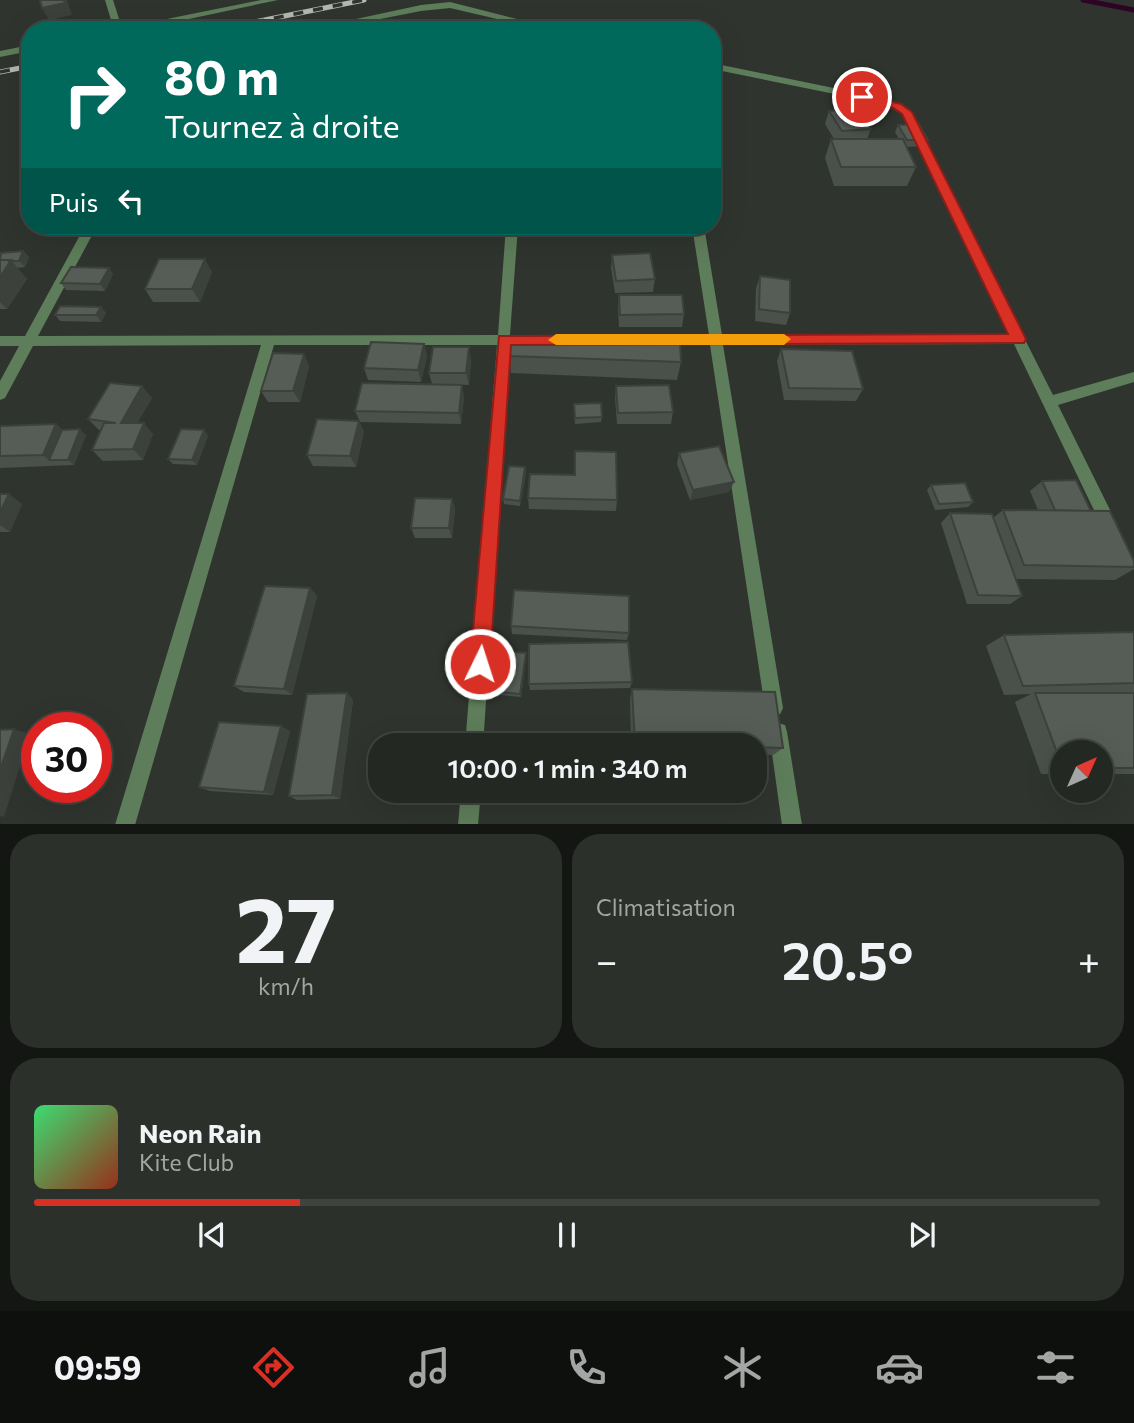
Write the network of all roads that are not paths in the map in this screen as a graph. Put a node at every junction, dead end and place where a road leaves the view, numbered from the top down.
1 (109, 0) edge
2 (274, 0) edge
3 (201, 14) junction
4 (508, 18) junction
5 (117, 21) edge
6 (166, 21) edge
7 (200, 21) edge
8 (355, 21) edge
9 (506, 21) edge
10 (520, 21) edge
11 (21, 50) edge
12 (0, 54) edge
13 (721, 68) edge
14 (86, 235) edge
15 (511, 235) edge
16 (699, 235) edge
17 (716, 339) junction
18 (1018, 339) junction
19 (270, 340) junction
20 (504, 340) junction
21 (544, 340) edge
22 (584, 340) edge
23 (0, 341) edge
24 (30, 341) junction
25 (1134, 377) edge
26 (0, 394) edge
27 (1049, 402) junction
28 (1116, 537) edge
29 (475, 733) edge
30 (470, 803) edge
31 (125, 824) edge
32 (468, 824) edge
33 (792, 824) edge

1 - 5 street
2 - 3 street
3 - 6 street
3 - 7 street
4 - 8 street
4 - 9 street
4 - 10 street
11 - 12 street
13 - 18 street
14 - 24 street
15 - 20 street
16 - 17 street
17 - 18 street
17 - 22 street
17 - 33 street
18 - 27 street
19 - 20 street
19 - 24 street
19 - 31 street
20 - 21 street
20 - 29 street
23 - 24 street
24 - 26 street
25 - 27 street
27 - 28 street
30 - 32 street

